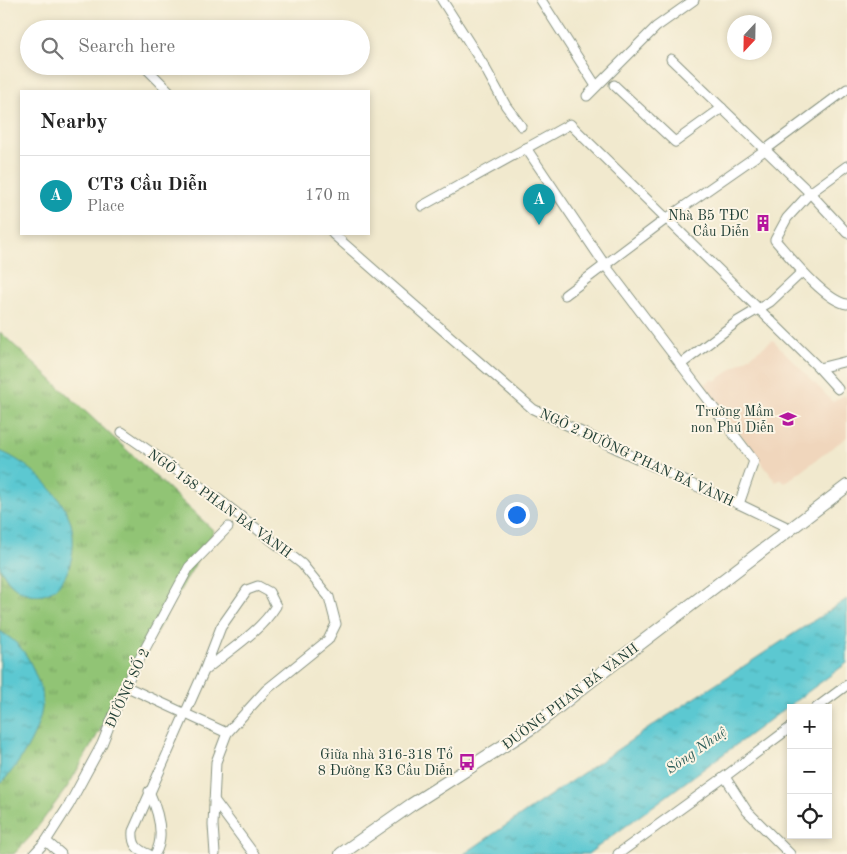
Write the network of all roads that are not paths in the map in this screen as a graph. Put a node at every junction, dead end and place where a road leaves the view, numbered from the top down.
1 (442, 0) edge
2 (541, 0) edge
3 (694, 0) edge
4 (671, 59) dead end
5 (153, 75) edge
6 (614, 85) dead end
7 (596, 86) junction
8 (847, 89) edge
9 (168, 90) edge
10 (587, 96) dead end
11 (722, 108) junction
12 (521, 126) dead end
13 (526, 148) junction
14 (765, 150) junction
15 (847, 166) edge
16 (810, 193) junction
17 (422, 206) dead end
18 (666, 219) junction
19 (847, 233) edge
20 (334, 235) edge
21 (605, 265) junction
22 (802, 272) junction
23 (565, 295) dead end
24 (847, 304) edge
25 (758, 309) junction
26 (847, 362) edge
27 (680, 365) junction
28 (819, 368) junction
29 (838, 389) dead end
30 (122, 432) dead end
31 (847, 486) edge
32 (739, 504) junction
33 (228, 528) dead end
34 (792, 529) junction
35 (204, 671) junction
36 (847, 685) edge
37 (125, 686) junction
38 (821, 704) edge
39 (185, 715) junction
40 (787, 730) edge
41 (226, 733) junction
42 (725, 777) junction
43 (149, 791) junction
44 (214, 800) junction
45 (46, 841) junction
46 (34, 854) edge
47 (61, 854) edge
48 (148, 854) edge
49 (155, 854) edge
50 (215, 854) edge
51 (254, 854) edge
52 (341, 854) edge
53 (618, 854) edge
54 (790, 854) edge

1 - 12 street
2 - 7 street
3 - 7 street
4 - 11 street
5 - 9 street
6 - 11 street
7 - 10 street
8 - 14 street
11 - 14 street
13 - 17 street
13 - 18 street
13 - 21 street
14 - 16 street
14 - 18 street
15 - 16 street
16 - 19 street
16 - 22 street
18 - 21 street
18 - 25 street
20 - 32 street, NGÕ 2 ĐƯỜNG PHAN BÁ VÀNH
21 - 23 street
21 - 27 street
22 - 24 street
22 - 25 street
25 - 27 street
25 - 28 street
26 - 28 street
27 - 32 street
28 - 29 street
30 - 41 street, NGÕ 158 PHAN BÁ VÀNH
31 - 34 street, ĐƯỜNG PHAN BÁ VÀNH
32 - 34 street, NGÕ 2 ĐƯỜNG PHAN BÁ VÀNH
33 - 37 street, ĐƯỜNG SỐ 2
34 - 52 street, ĐƯỜNG PHAN BÁ VÀNH
35 - 35 street
35 - 39 street
36 - 38 street
37 - 39 street
37 - 45 street, ĐƯỜNG SỐ 2
39 - 41 street
39 - 43 street
40 - 42 street
41 - 44 street, NGÕ 158 PHAN BÁ VÀNH
42 - 53 street
42 - 54 street
43 - 48 street
43 - 49 street
44 - 50 street, NGÕ 158 PHAN BÁ VÀNH
44 - 51 street
45 - 46 street, ĐƯỜNG SỐ 2
45 - 47 street

